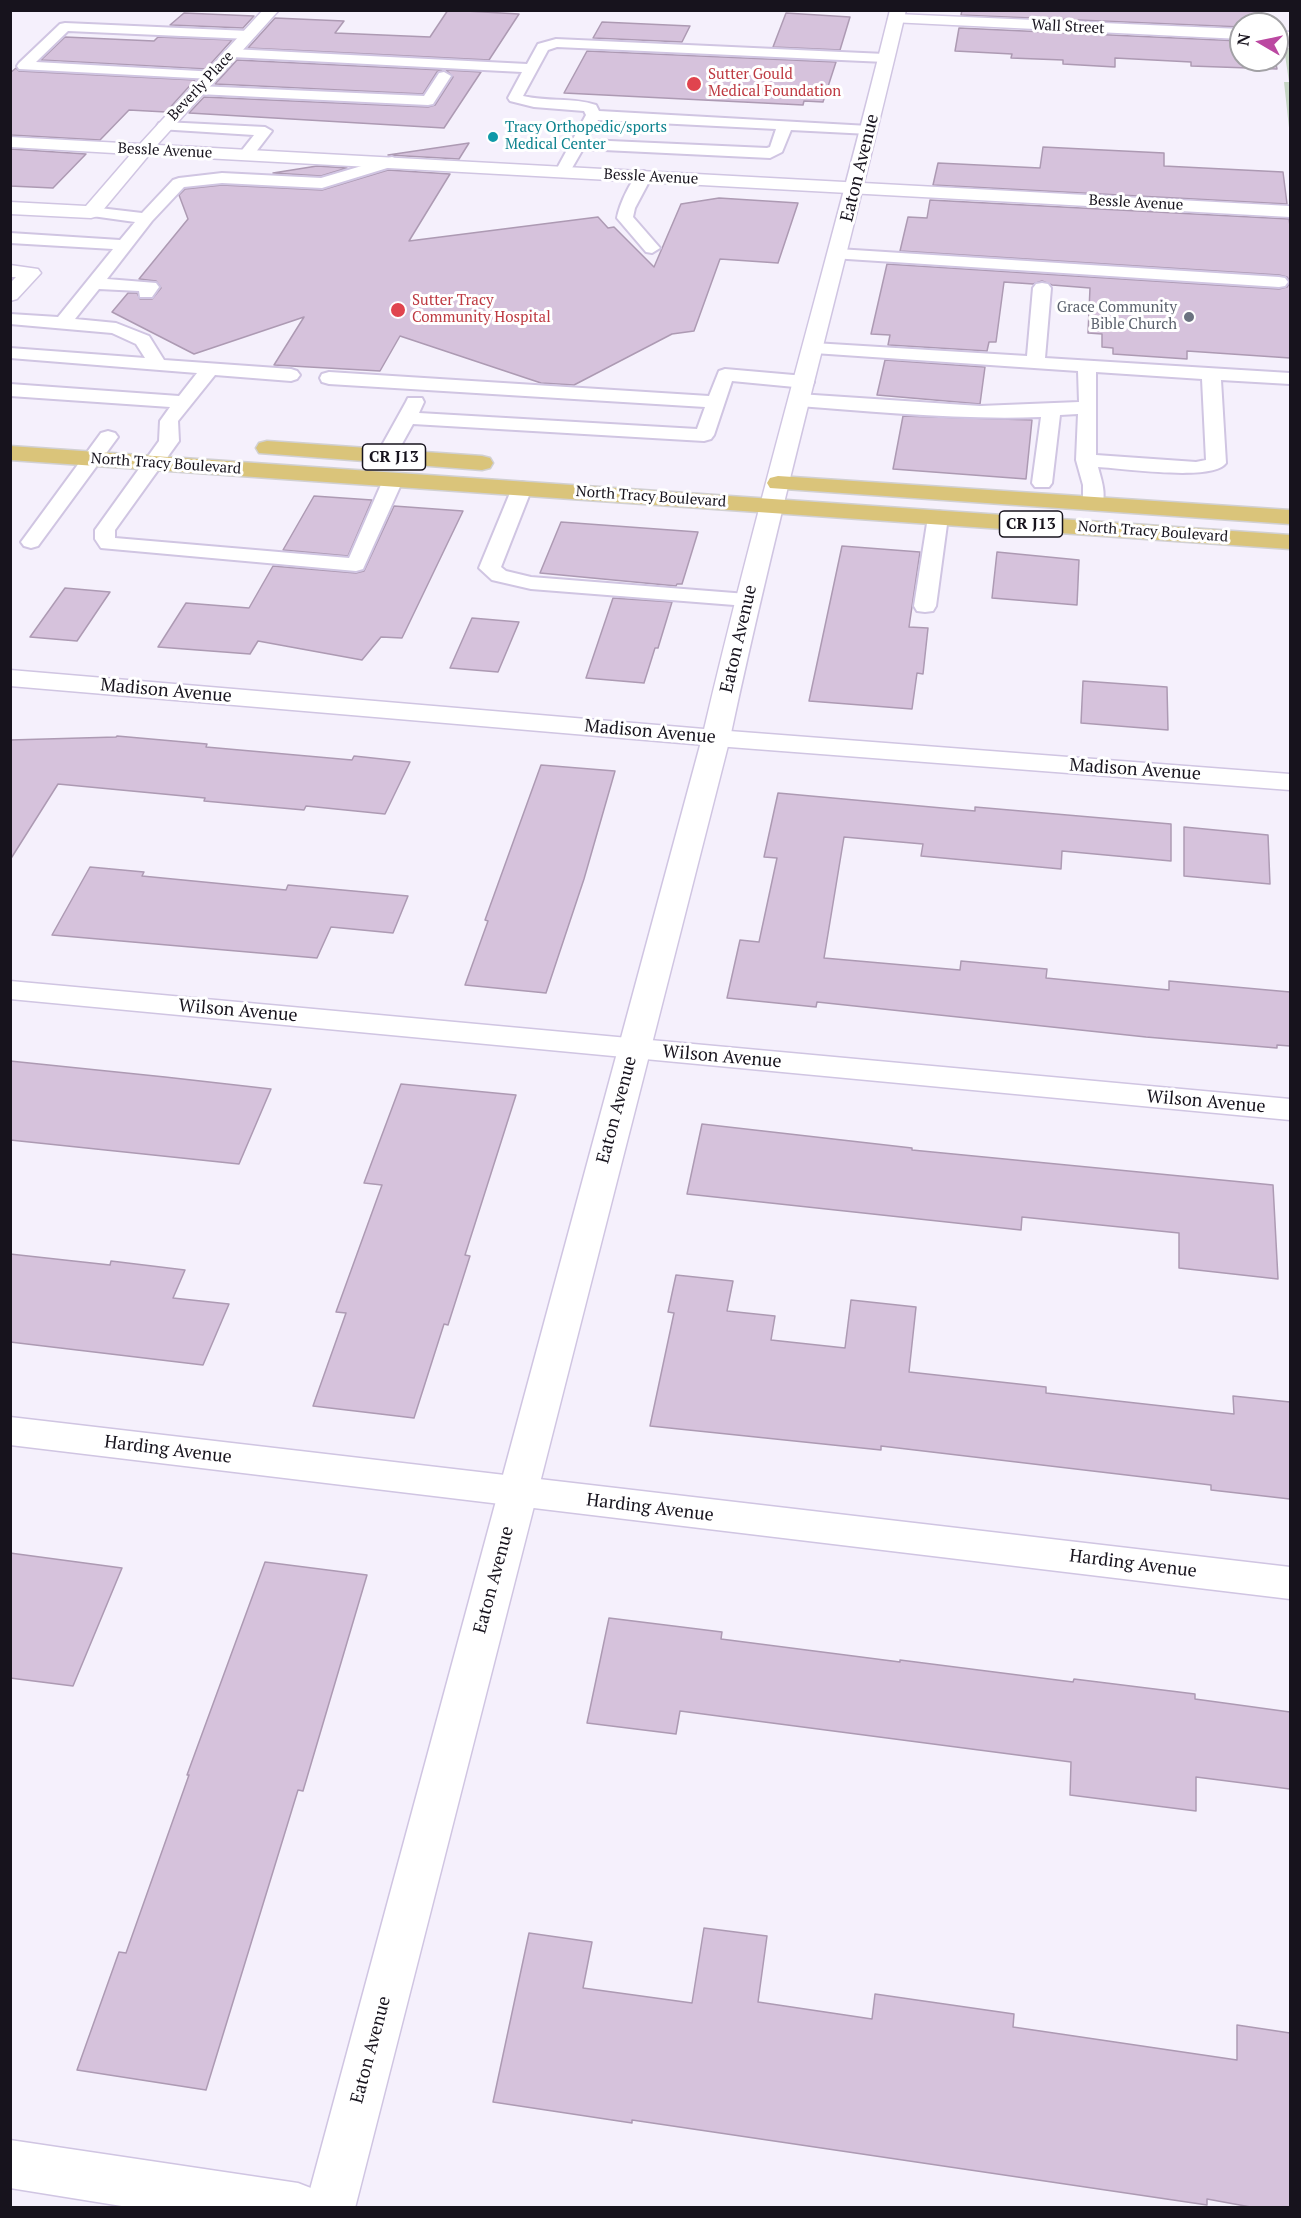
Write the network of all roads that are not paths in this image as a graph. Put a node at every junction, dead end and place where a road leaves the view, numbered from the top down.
1 (272, 10) edge
2 (897, 15) edge
3 (1229, 33) edge
4 (241, 43) junction
5 (440, 51) dead end
6 (885, 58) junction
7 (531, 68) junction
8 (212, 75) junction
9 (444, 76) dead end
10 (198, 90) junction
11 (593, 115) junction
12 (785, 125) junction
13 (164, 126) junction
14 (869, 130) junction
15 (10, 142) edge
16 (578, 144) junction
17 (143, 150) junction
18 (247, 154) junction
19 (392, 162) junction
20 (563, 172) junction
21 (644, 176) junction
22 (855, 188) junction
23 (10, 208) edge
24 (91, 212) junction
25 (1290, 212) edge
26 (146, 218) junction
27 (10, 238) edge
28 (124, 245) junction
29 (652, 248) dead end
30 (838, 254) junction
31 (10, 271) edge
32 (1279, 282) dead end
33 (93, 283) junction
34 (1042, 288) dead end
35 (146, 293) dead end
36 (10, 295) edge
37 (130, 311) dead end
38 (10, 319) edge
39 (63, 322) junction
40 (116, 328) junction
41 (814, 348) junction
42 (10, 353) edge
43 (30, 354) junction
44 (1036, 362) junction
45 (157, 364) junction
46 (1087, 366) junction
47 (210, 369) junction
48 (1211, 374) junction
49 (291, 375) dead end
50 (10, 376) edge
51 (329, 378) dead end
52 (1290, 379) edge
53 (424, 384) junction
54 (10, 390) edge
55 (802, 391) junction
56 (184, 402) junction
57 (716, 402) junction
58 (1088, 407) junction
59 (1051, 412) junction
60 (406, 418) junction
61 (128, 438) junction
62 (192, 443) dead end
63 (249, 447) dead end
64 (10, 453) edge
65 (386, 456) junction
66 (92, 459) junction
67 (1086, 460) junction
68 (153, 463) junction
69 (503, 464) dead end
70 (393, 480) junction
71 (1042, 483) dead end
72 (522, 488) junction
73 (768, 490) junction
74 (1093, 504) junction
75 (938, 517) junction
76 (1290, 518) edge
77 (31, 542) dead end
78 (1290, 542) edge
79 (747, 600) junction
80 (925, 606) dead end
81 (10, 678) edge
82 (716, 738) junction
83 (1290, 782) edge
84 (10, 990) edge
85 (633, 1049) junction
86 (1290, 1110) edge
87 (10, 1431) edge
88 (517, 1492) junction
89 (1290, 1583) edge
90 (10, 2164) edge
91 (298, 2208) edge
92 (330, 2208) edge

1 - 4 street, Beverly Place
2 - 3 street, Wall Street
2 - 6 street, Eaton Avenue
4 - 5 lane
4 - 7 lane
4 - 8 street, Beverly Place
4 - 8 lane
6 - 7 lane
6 - 14 street, Eaton Avenue
7 - 11 lane
8 - 10 street, Beverly Place
9 - 10 lane
10 - 13 street, Beverly Place
11 - 12 lane
11 - 16 lane
12 - 14 lane
12 - 16 lane
13 - 17 street, Beverly Place
13 - 18 lane
14 - 22 street, Eaton Avenue
15 - 17 street, Bessle Avenue
16 - 20 lane
17 - 18 street, Bessle Avenue
17 - 24 street, Beverly Place
18 - 19 street, Bessle Avenue
19 - 20 street, Bessle Avenue
19 - 26 lane
20 - 21 street, Bessle Avenue
21 - 22 street, Bessle Avenue
21 - 29 lane
22 - 25 street, Bessle Avenue
22 - 30 street, Eaton Avenue
23 - 24 street
24 - 26 lane
26 - 28 lane
27 - 28 lane
28 - 33 lane
30 - 32 lane
30 - 41 street, Eaton Avenue
31 - 36 street
33 - 35 lane
33 - 39 lane
34 - 44 lane
37 - 40 lane
38 - 39 lane
39 - 40 lane
40 - 45 lane
41 - 44 lane
41 - 55 street, Eaton Avenue
42 - 43 lane
43 - 45 lane
43 - 50 lane
44 - 46 lane
45 - 47 lane
46 - 48 lane
46 - 58 lane
47 - 49 lane
47 - 56 lane
48 - 52 lane
48 - 67 lane
51 - 53 lane
53 - 57 lane
53 - 60 lane
54 - 56 lane
55 - 57 lane
55 - 59 lane
55 - 73 street, Eaton Avenue
56 - 61 lane
57 - 60 lane
58 - 59 lane
58 - 67 lane
59 - 71 lane
60 - 65 lane
61 - 62 main road, North Tracy Boulevard
61 - 66 lane
61 - 68 lane
63 - 65 main road, North Tracy Boulevard / CR J13
64 - 66 main road, North Tracy Boulevard / CR J13
65 - 69 main road, North Tracy Boulevard / CR J13
66 - 68 main road, North Tracy Boulevard / CR J13
66 - 77 lane
67 - 74 lane
68 - 70 main road, North Tracy Boulevard / CR J13
68 - 70 lane
70 - 72 main road, North Tracy Boulevard / CR J13
72 - 73 main road, North Tracy Boulevard / CR J13
72 - 79 lane
73 - 74 main road, North Tracy Boulevard / CR J13
73 - 75 main road, North Tracy Boulevard / CR J13
73 - 79 street, Eaton Avenue
74 - 76 main road, North Tracy Boulevard / CR J13
75 - 78 main road, North Tracy Boulevard / CR J13
75 - 80 lane
79 - 82 street, Eaton Avenue
81 - 82 street, Madison Avenue
82 - 83 street, Madison Avenue
82 - 85 street, Eaton Avenue
84 - 85 street, Wilson Avenue
85 - 86 street, Wilson Avenue
85 - 88 street, Eaton Avenue
87 - 88 street, Harding Avenue
88 - 89 street, Harding Avenue
88 - 92 street, Eaton Avenue
90 - 91 street

